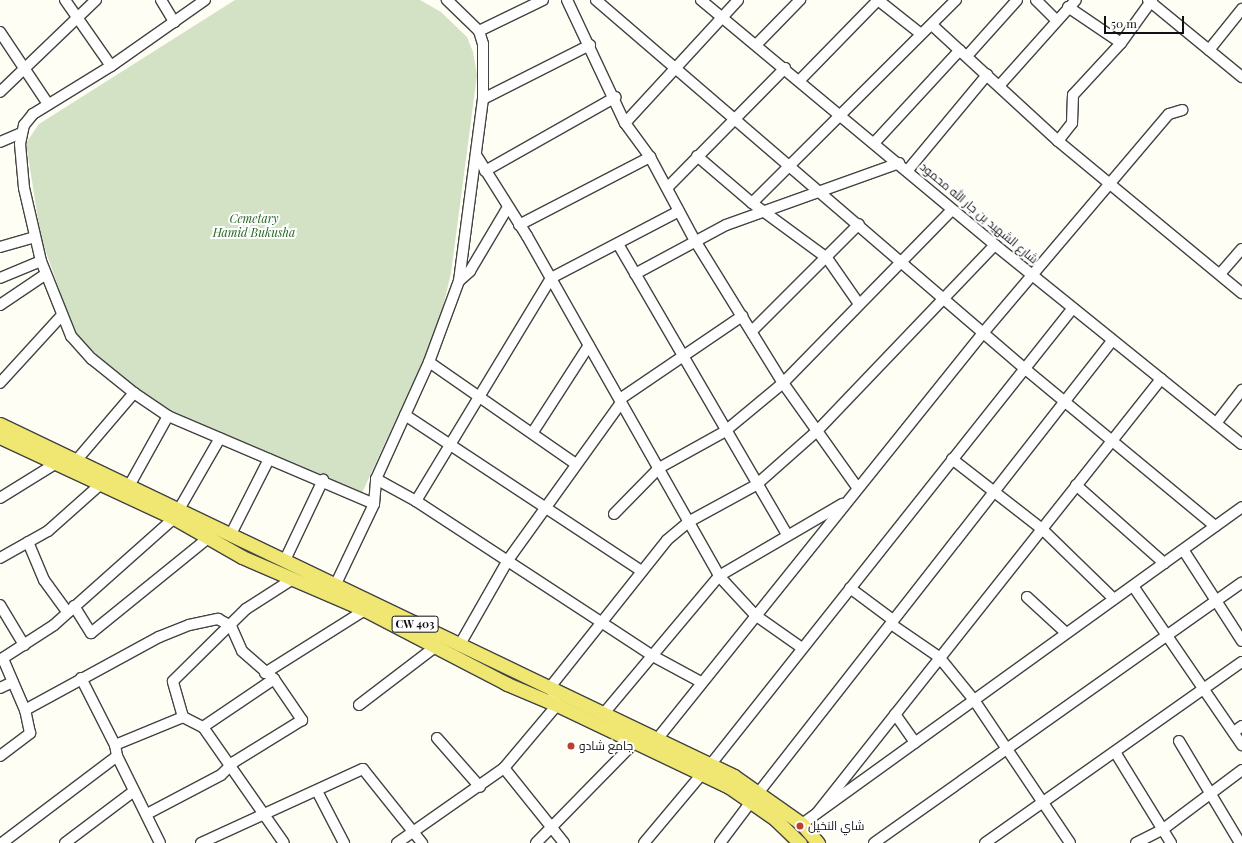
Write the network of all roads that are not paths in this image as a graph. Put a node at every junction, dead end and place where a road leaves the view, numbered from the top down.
1 (65, 0) edge
2 (96, 0) edge
3 (161, 0) edge
4 (205, 0) edge
5 (447, 0) edge
6 (543, 0) edge
7 (566, 0) edge
8 (596, 0) edge
9 (700, 0) edge
10 (738, 0) edge
11 (800, 0) edge
12 (878, 0) edge
13 (956, 0) edge
14 (1016, 0) edge
15 (1036, 0) edge
16 (1076, 0) edge
17 (1150, 1) edge
18 (525, 4) edge
19 (1068, 7) junction
20 (1242, 9) edge
21 (78, 17) junction
22 (723, 19) junction
23 (1056, 20) junction
24 (174, 22) junction
25 (932, 25) junction
26 (479, 30) junction
27 (0, 32) edge
28 (921, 34) junction
29 (1121, 42) junction
30 (756, 44) junction
31 (590, 45) junction
32 (1209, 50) junction
33 (963, 53) junction
34 (111, 66) junction
35 (26, 68) junction
36 (677, 68) junction
37 (785, 68) junction
38 (987, 75) junction
39 (1242, 77) edge
40 (799, 81) junction
41 (999, 86) junction
42 (0, 92) edge
43 (616, 97) junction
44 (483, 99) junction
45 (48, 104) junction
46 (1182, 110) dead end
47 (841, 114) junction
48 (735, 118) junction
49 (625, 123) junction
50 (21, 133) junction
51 (1058, 141) junction
52 (0, 142) edge
53 (875, 142) junction
54 (476, 155) junction
55 (697, 156) junction
56 (650, 157) junction
57 (899, 163) junction
58 (790, 164) junction
59 (908, 170) junction
60 (485, 171) junction
61 (1110, 183) junction
62 (668, 187) junction
63 (821, 192) junction
64 (752, 203) junction
65 (508, 206) junction
66 (952, 210) junction
67 (679, 211) junction
68 (762, 212) junction
69 (859, 224) junction
70 (519, 225) junction
71 (34, 237) junction
72 (694, 239) junction
73 (618, 244) junction
74 (995, 246) junction
75 (0, 247) edge
76 (1242, 249) edge
77 (827, 258) junction
78 (41, 261) junction
79 (901, 263) junction
80 (46, 274) junction
81 (635, 274) junction
82 (1220, 274) junction
83 (1034, 276) junction
84 (0, 278) edge
85 (551, 278) junction
86 (459, 281) junction
87 (1242, 292) edge
88 (944, 299) junction
89 (859, 304) junction
90 (0, 305) edge
91 (1073, 308) junction
92 (62, 315) junction
93 (742, 316) junction
94 (752, 331) junction
95 (983, 333) junction
96 (1112, 341) junction
97 (588, 345) junction
98 (682, 358) junction
99 (429, 362) junction
100 (1024, 368) junction
101 (1161, 378) junction
102 (0, 383) edge
103 (783, 383) junction
104 (1242, 390) edge
105 (134, 393) junction
106 (482, 396) junction
107 (620, 401) junction
108 (1065, 401) junction
109 (405, 415) junction
110 (168, 416) junction
111 (1217, 422) junction
112 (0, 424) edge
113 (533, 432) junction
114 (724, 432) junction
115 (817, 432) junction
116 (0, 436) edge
117 (220, 438) junction
118 (1112, 439) junction
119 (1242, 444) edge
120 (449, 445) junction
121 (270, 459) junction
122 (952, 459) junction
123 (75, 462) junction
124 (55, 464) junction
125 (576, 464) junction
126 (659, 468) junction
127 (323, 480) junction
128 (376, 480) junction
129 (101, 484) junction
130 (756, 485) junction
131 (1076, 485) junction
132 (129, 486) junction
133 (857, 488) junction
134 (994, 492) junction
135 (0, 498) edge
136 (416, 500) junction
137 (846, 502) junction
138 (374, 504) junction
139 (1242, 507) edge
140 (545, 508) junction
141 (177, 514) junction
142 (614, 514) dead end
143 (690, 521) junction
144 (1215, 526) junction
145 (1042, 529) junction
146 (231, 534) junction
147 (787, 534) junction
148 (207, 539) junction
149 (28, 542) junction
150 (1184, 551) junction
151 (0, 558) edge
152 (285, 560) junction
153 (508, 560) junction
154 (1164, 563) junction
155 (642, 571) junction
156 (719, 576) junction
157 (293, 579) junction
158 (1242, 582) edge
159 (1134, 586) junction
160 (850, 588) junction
161 (334, 590) junction
162 (1027, 597) dead end
163 (1114, 599) junction
164 (1216, 600) junction
165 (0, 605) edge
166 (70, 609) junction
167 (365, 610) junction
168 (755, 615) junction
169 (601, 622) junction
170 (892, 622) junction
171 (231, 626) junction
172 (1066, 633) junction
173 (1167, 636) junction
174 (1242, 641) edge
175 (24, 645) junction
176 (459, 646) junction
177 (435, 647) junction
178 (802, 648) junction
179 (651, 655) junction
180 (939, 657) junction
181 (2, 659) edge
182 (1242, 662) edge
183 (265, 673) junction
184 (81, 678) junction
185 (274, 680) junction
186 (13, 682) junction
187 (701, 682) junction
188 (551, 686) junction
189 (0, 688) edge
190 (1203, 690) junction
191 (974, 700) junction
192 (557, 704) junction
193 (360, 705) dead end
194 (25, 710) junction
195 (605, 712) junction
196 (894, 714) junction
197 (182, 717) junction
198 (203, 727) junction
199 (1238, 729) edge
200 (437, 738) dead end
201 (658, 738) junction
202 (1179, 741) dead end
203 (635, 742) junction
204 (915, 743) junction
205 (115, 745) junction
206 (1242, 745) edge
207 (1008, 748) junction
208 (1114, 752) junction
209 (0, 756) edge
210 (117, 756) junction
211 (711, 764) junction
212 (231, 766) junction
213 (504, 768) junction
214 (1242, 770) edge
215 (702, 774) junction
216 (480, 787) junction
217 (134, 791) junction
218 (317, 791) junction
219 (759, 792) junction
220 (1210, 795) junction
221 (1044, 802) junction
222 (750, 803) junction
223 (817, 813) junction
224 (147, 814) junction
225 (266, 814) junction
226 (802, 824) junction
227 (554, 828) junction
228 (1162, 830) junction
229 (416, 832) junction
230 (799, 842) edge
231 (2, 843) edge
232 (65, 843) edge
233 (160, 843) edge
234 (201, 843) edge
235 (284, 843) edge
236 (344, 843) edge
237 (397, 843) edge
238 (422, 843) edge
239 (536, 843) edge
240 (564, 843) edge
241 (644, 843) edge
242 (720, 843) edge
243 (818, 843) edge
244 (874, 843) edge
245 (985, 843) edge
246 (1070, 843) edge
247 (1136, 843) edge
248 (1171, 843) edge
249 (1240, 843) edge

1 - 21 street
2 - 21 street
3 - 24 street
4 - 24 street
5 - 26 street
6 - 18 street
7 - 31 street
8 - 36 street
9 - 22 street, شارع الشهيد بن جار الله محمود
10 - 22 street
11 - 30 street
12 - 28 street
12 - 40 street
13 - 25 street
14 - 33 street
15 - 23 street
16 - 19 street
17 - 29 street
17 - 32 street
18 - 26 street
19 - 23 street
19 - 29 street
20 - 32 street
21 - 34 street
21 - 35 street
22 - 30 street, شارع الشهيد بن جار الله محمود
22 - 36 street
23 - 41 street
24 - 34 street
25 - 28 street
25 - 33 street
26 - 44 street
27 - 35 street
28 - 47 street
29 - 51 street
30 - 37 street, شارع الشهيد بن جار الله محمود
31 - 43 street
31 - 44 street
32 - 39 street
33 - 38 street
33 - 53 street
34 - 45 street
35 - 42 street
35 - 45 street
36 - 48 street
36 - 49 street
37 - 40 street, شارع الشهيد بن جار الله محمود
37 - 48 street
38 - 41 street
38 - 59 street
40 - 47 street, شارع الشهيد بن جار الله محمود
41 - 51 street
43 - 49 street
43 - 60 street
44 - 54 street
45 - 50 street
46 - 61 street
47 - 53 street, شارع الشهيد بن جار الله محمود
47 - 58 street
48 - 55 street
48 - 58 street
49 - 56 street
50 - 52 street
50 - 71 street
51 - 61 street
53 - 57 street, شارع الشهيد بن جار الله محمود
54 - 60 street
54 - 86 street
55 - 62 street
55 - 64 street
56 - 62 street
56 - 70 street
57 - 59 street, شارع الشهيد بن جار الله محمود
57 - 63 street
58 - 63 street
58 - 64 street
59 - 66 street, شارع الشهيد بن جار الله محمود
60 - 65 street
61 - 82 street
61 - 83 street
62 - 67 street
63 - 68 street
63 - 69 street
64 - 68 street
65 - 70 street
65 - 86 street
66 - 74 street, شارع الشهيد بن جار الله محمود
66 - 79 street
67 - 72 street
67 - 73 street
68 - 72 street
68 - 77 street
69 - 77 street
69 - 79 street
70 - 85 street
71 - 75 street
71 - 78 street
72 - 81 street
72 - 93 street
73 - 81 street
73 - 85 street
74 - 83 street, شارع الشهيد بن جار الله محمود
74 - 88 street
76 - 82 street
77 - 89 street
77 - 94 street
78 - 80 street
78 - 84 street
79 - 88 street
79 - 89 street
80 - 90 street
80 - 92 street
81 - 98 street
82 - 87 street
83 - 91 street, شارع الشهيد بن جار الله محمود
83 - 95 street
85 - 97 street
85 - 106 street
86 - 99 street
88 - 95 street
88 - 115 street
89 - 103 street
91 - 96 street, شارع الشهيد بن جار الله محمود
91 - 100 street
92 - 102 street
92 - 105 street
93 - 94 street
93 - 98 street
94 - 103 street
95 - 100 street
95 - 133 street
96 - 101 street, شارع الشهيد بن جار الله محمود
96 - 108 street
97 - 107 street
97 - 113 street
98 - 107 street
98 - 114 street
99 - 106 street
99 - 109 street
100 - 108 street
100 - 122 street
101 - 111 street, شارع الشهيد بن جار الله محمود
101 - 118 street
103 - 114 street
103 - 115 street
104 - 111 street
105 - 110 street
105 - 123 street
106 - 113 street
106 - 120 street
107 - 125 street
107 - 126 street
108 - 118 street
108 - 134 street
109 - 120 street
109 - 128 street
110 - 117 street
110 - 132 street
111 - 119 street, شارع الشهيد بن جار الله محمود
112 - 123 main road, CW 403
113 - 125 street
114 - 126 street
114 - 130 street
115 - 130 street
115 - 133 street
116 - 124 main road, CW 403
117 - 121 street
117 - 141 street
118 - 131 street
118 - 144 street
120 - 136 street
120 - 140 street
121 - 127 street
121 - 146 street
122 - 134 street
122 - 160 street
123 - 132 main road, CW 403
124 - 129 main road, CW 403
124 - 135 street
125 - 140 street
126 - 142 street
126 - 143 street
127 - 138 street
127 - 152 street
128 - 136 street
128 - 138 street
129 - 141 main road, CW 403
129 - 149 street
130 - 143 street
130 - 147 street
131 - 145 street
131 - 154 street
132 - 141 main road, CW 403
133 - 137 street
134 - 145 street
134 - 170 street
136 - 153 street
137 - 147 street
137 - 168 street
138 - 161 street
139 - 144 street
140 - 153 street
140 - 155 street
141 - 146 main road, CW 403
141 - 148 main road, CW 403
141 - 166 street
143 - 155 street
143 - 156 street
144 - 150 street
145 - 163 street
145 - 180 street
146 - 152 main road, CW 403
147 - 156 street
148 - 157 main road, CW 403
148 - 166 street
149 - 151 street
149 - 166 street
150 - 154 street
150 - 164 street
152 - 161 main road, CW 403
153 - 169 street
153 - 176 street
154 - 159 street
155 - 169 street
156 - 168 street
156 - 179 street
157 - 161 main road, CW 403
157 - 171 street
158 - 164 street
159 - 163 street
159 - 173 street
160 - 170 street
160 - 178 street
161 - 167 main road, CW 403
161 - 176 main road, CW 403
162 - 172 street
163 - 172 street
164 - 173 street
164 - 174 street
165 - 175 street
166 - 175 street
167 - 177 main road, CW 403
167 - 183 street
168 - 178 street
168 - 187 street
169 - 179 street
169 - 188 street
170 - 180 street
170 - 219 street
171 - 183 street
171 - 184 street
171 - 197 street
172 - 191 street
173 - 190 street
173 - 207 street
175 - 181 street
176 - 188 main road, CW 403
177 - 192 main road, CW 403
177 - 193 street
178 - 211 street
179 - 187 street
179 - 195 street
180 - 191 street
180 - 196 street
181 - 186 street
182 - 190 street
183 - 185 street
184 - 194 street
184 - 205 street
185 - 198 street
185 - 212 street
186 - 189 street
186 - 194 street
187 - 201 street
188 - 192 street
188 - 195 main road, CW 403
190 - 199 street
190 - 208 street
191 - 204 street
191 - 207 street
192 - 203 main road, CW 403
192 - 213 street
194 - 209 street
195 - 201 main road, CW 403
196 - 204 street
196 - 223 street
197 - 198 street
197 - 205 street
198 - 212 street
199 - 206 street
200 - 216 street
201 - 211 main road, CW 403
202 - 220 street
203 - 215 main road, CW 403
203 - 227 street
204 - 223 street
205 - 210 street
207 - 221 street
207 - 244 street
208 - 221 street
208 - 228 street
210 - 217 street
210 - 231 street
211 - 219 main road, CW 403
212 - 224 street
212 - 225 street
213 - 216 street
213 - 227 street
214 - 220 street
215 - 222 main road, CW 403
215 - 241 street
216 - 229 street
217 - 224 street
217 - 232 street
218 - 225 street
218 - 229 street
218 - 236 street
219 - 226 main road, CW 403
220 - 228 street
220 - 249 street
221 - 245 street
221 - 246 street
222 - 230 main road, CW 403
222 - 242 street
223 - 226 street
224 - 233 street
225 - 234 street
225 - 235 street
226 - 243 main road, CW 403
227 - 239 street
227 - 240 street
228 - 247 street
228 - 248 street
229 - 237 street
229 - 238 street

